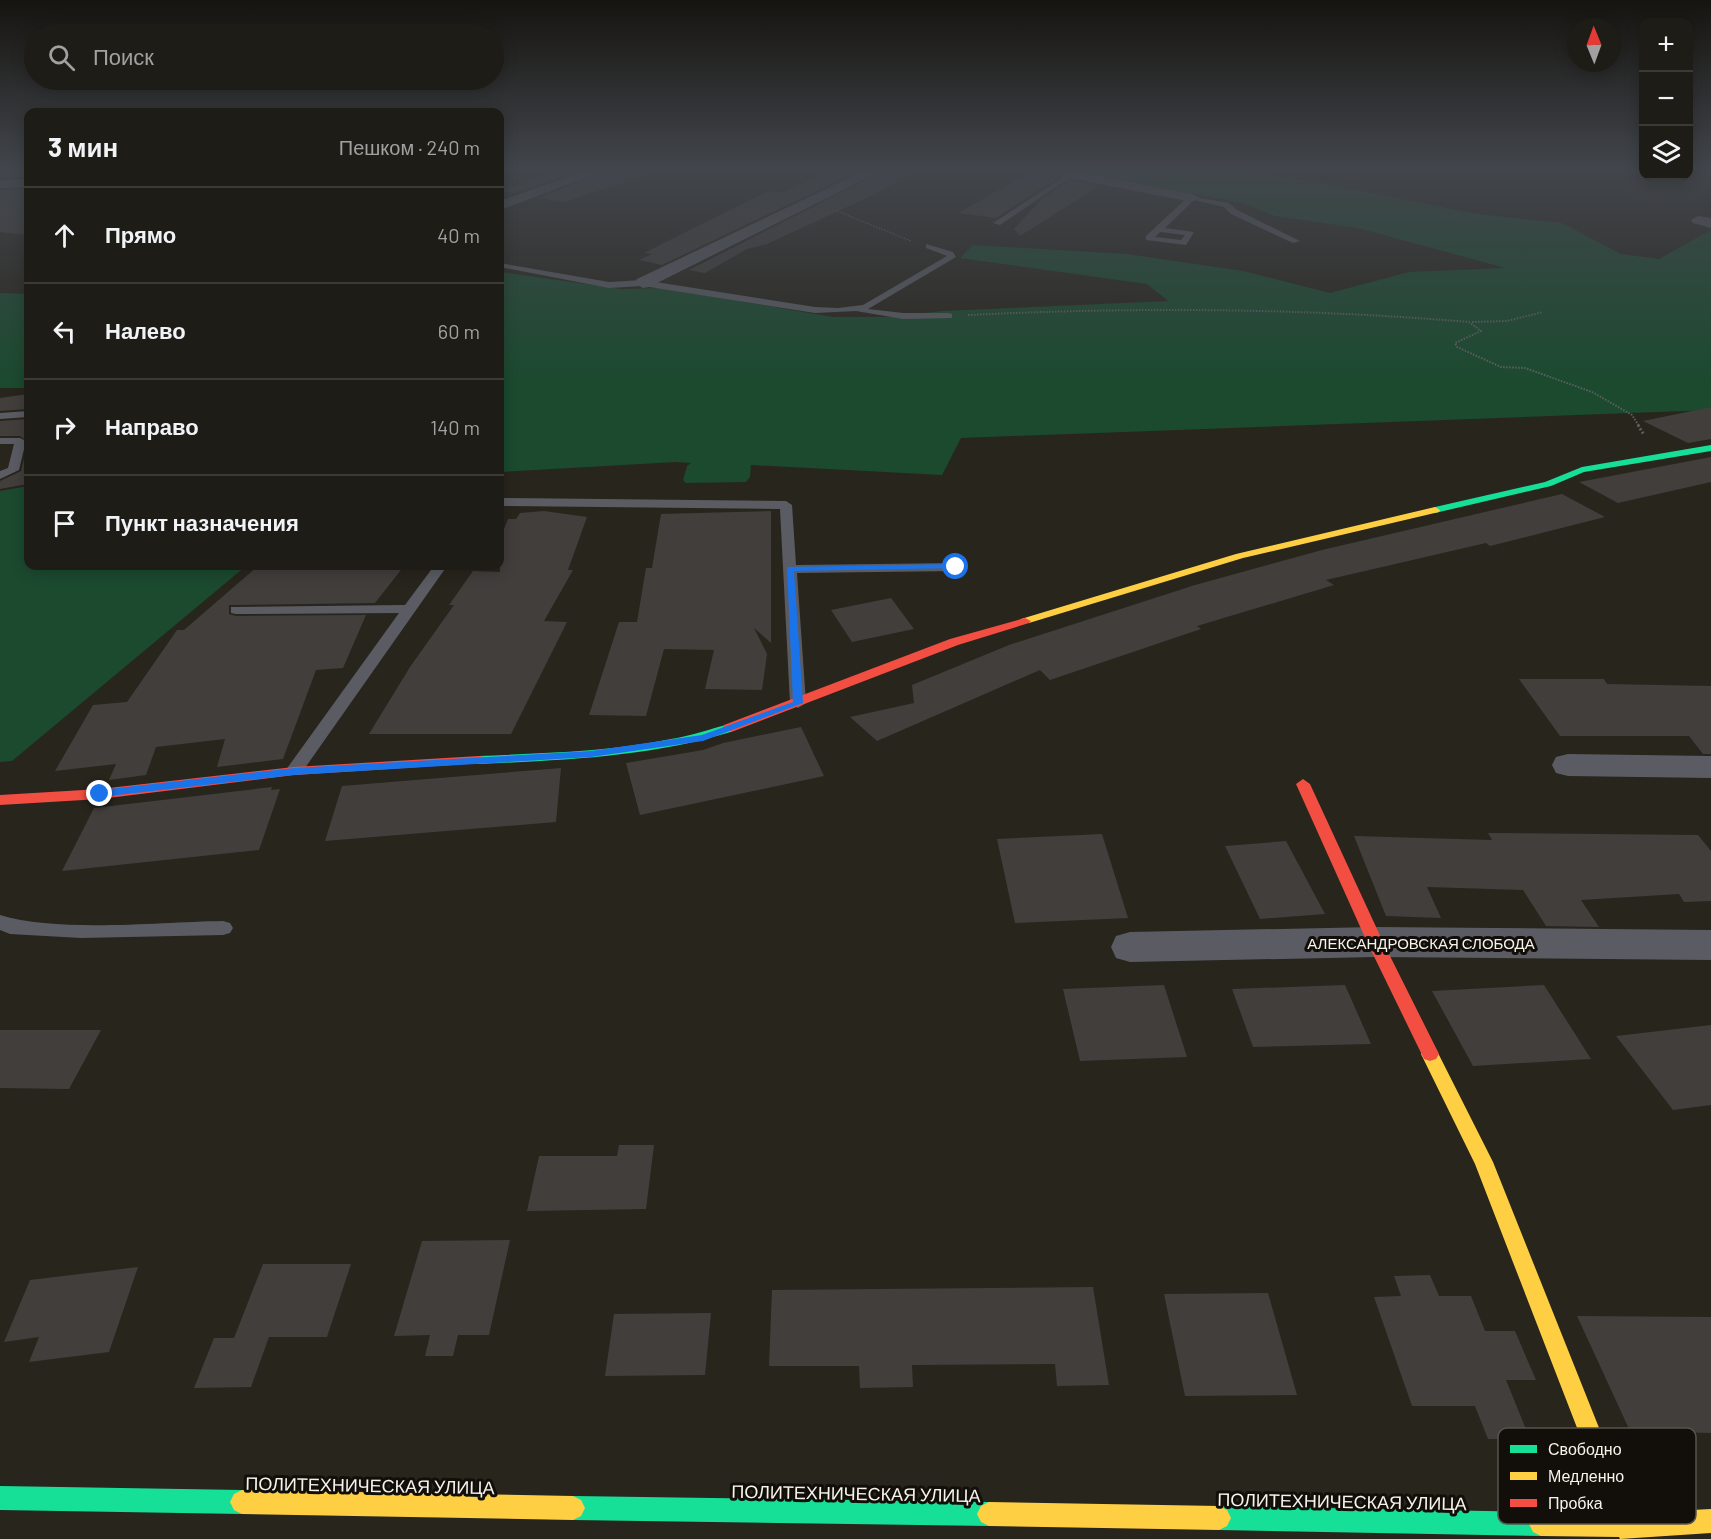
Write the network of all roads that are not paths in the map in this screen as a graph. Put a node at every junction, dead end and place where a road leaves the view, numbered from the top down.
1 (733, 240) edge
2 (929, 246) road end
3 (504, 266) edge
4 (643, 283) junction
5 (858, 309) junction
6 (949, 316) road end
7 (24, 414) edge
8 (0, 416) edge
9 (0, 441) edge
10 (1711, 448) edge
11 (0, 475) edge
12 (504, 502) edge
13 (956, 567) dead end
14 (790, 569) junction
15 (437, 570) edge
16 (408, 609) junction
17 (236, 610) dead end
18 (798, 703) junction
19 (1568, 765) dead end
20 (1711, 767) edge
21 (294, 771) junction
22 (1303, 784) dead end
23 (0, 800) edge
24 (0, 922) edge
25 (223, 928) dead end
26 (1375, 942) junction
27 (1711, 945) edge
28 (1131, 947) dead end
29 (1589, 1428) edge
30 (0, 1498) edge
31 (1711, 1521) edge
32 (1696, 1522) edge
33 (1498, 1523) edge
34 (1567, 1524) edge
35 (1648, 1524) edge
36 (1627, 1525) junction
37 (1632, 1539) edge

1 - 4 street
2 - 5 lane
3 - 4 lane
4 - 5 lane
5 - 6 lane
7 - 8 lane
9 - 11 lane
10 - 18 street
12 - 14 lane
13 - 14 lane
14 - 18 lane
15 - 16 lane
16 - 17 lane
16 - 21 lane
18 - 21 street
19 - 20 street
21 - 23 street
22 - 26 street
24 - 25 lane
26 - 27 street, АЛЕКСАНДРОВСКАЯ СЛОБОДА
26 - 28 street, АЛЕКСАНДРОВСКАЯ СЛОБОДА
26 - 29 street
30 - 33 street, ПОЛИТЕХНИЧЕСКАЯ УЛИЦА
31 - 32 street, ПОЛИТЕХНИЧЕСКАЯ УЛИЦА
34 - 36 street, ПОЛИТЕХНИЧЕСКАЯ УЛИЦА
35 - 36 street, ПОЛИТЕХНИЧЕСКАЯ УЛИЦА
36 - 37 street

